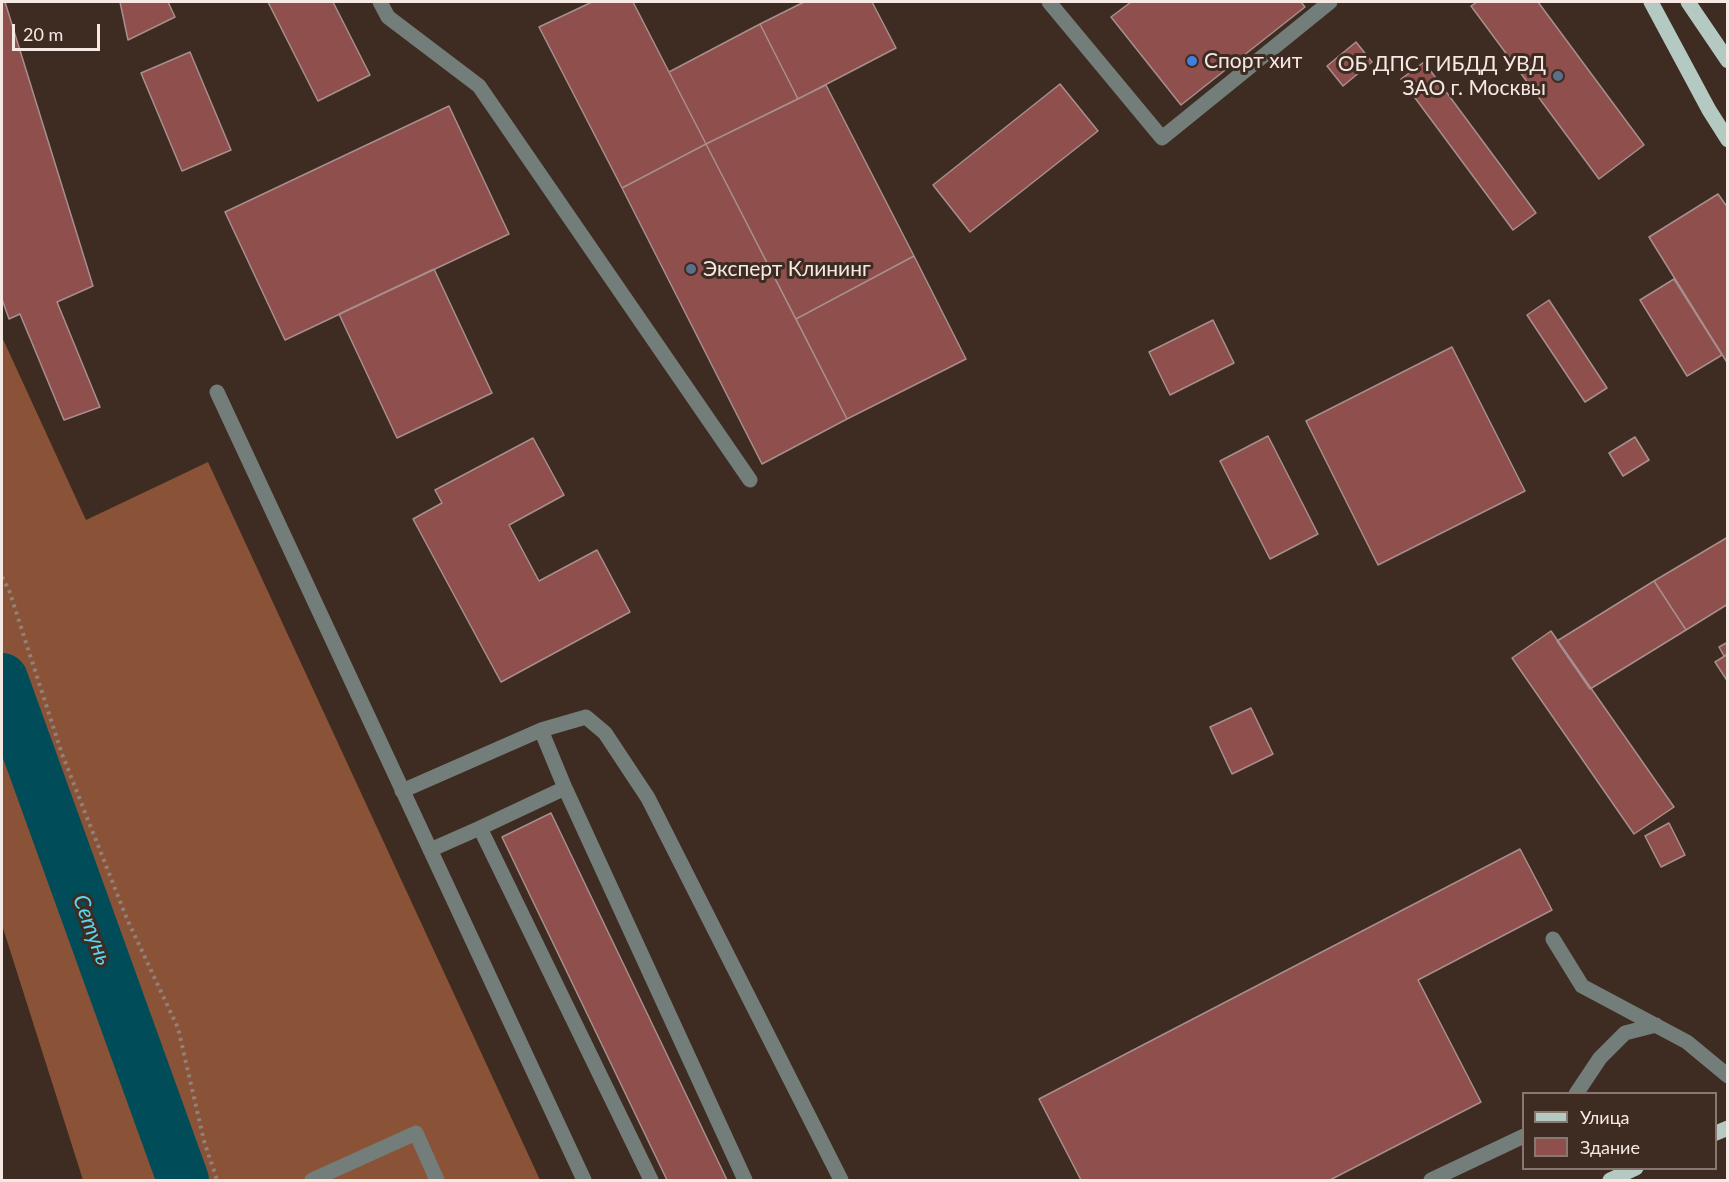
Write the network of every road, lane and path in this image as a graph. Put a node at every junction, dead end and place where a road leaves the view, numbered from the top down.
1 (380, 2) edge
2 (1049, 2) edge
3 (1330, 2) edge
4 (1651, 2) edge
5 (1688, 2) edge
6 (1728, 61) edge
7 (1728, 140) edge
8 (217, 392) dead end
9 (750, 480) dead end
10 (2, 577) edge
11 (541, 730) junction
12 (565, 788) junction
13 (402, 791) junction
14 (480, 828) junction
15 (430, 850) junction
16 (1552, 939) dead end
17 (1656, 1025) junction
18 (1728, 1076) edge
19 (1577, 1092) edge
20 (1522, 1137) edge
21 (1632, 1170) edge
22 (217, 1180) edge
23 (312, 1180) edge
24 (437, 1180) edge
25 (584, 1180) edge
26 (651, 1180) edge
27 (745, 1180) edge
28 (841, 1180) edge
29 (1431, 1180) edge
30 (1610, 1180) edge

1 - 9 lane
2 - 3 lane
4 - 7 main road
5 - 6 main road
8 - 13 lane
10 - 22 path
11 - 12 lane
11 - 13 lane
11 - 28 lane
12 - 14 lane
12 - 27 lane
13 - 15 lane
14 - 15 lane
14 - 26 lane
15 - 25 lane
16 - 17 lane
17 - 18 lane
17 - 19 lane
20 - 29 lane
21 - 30 main road
23 - 24 lane

